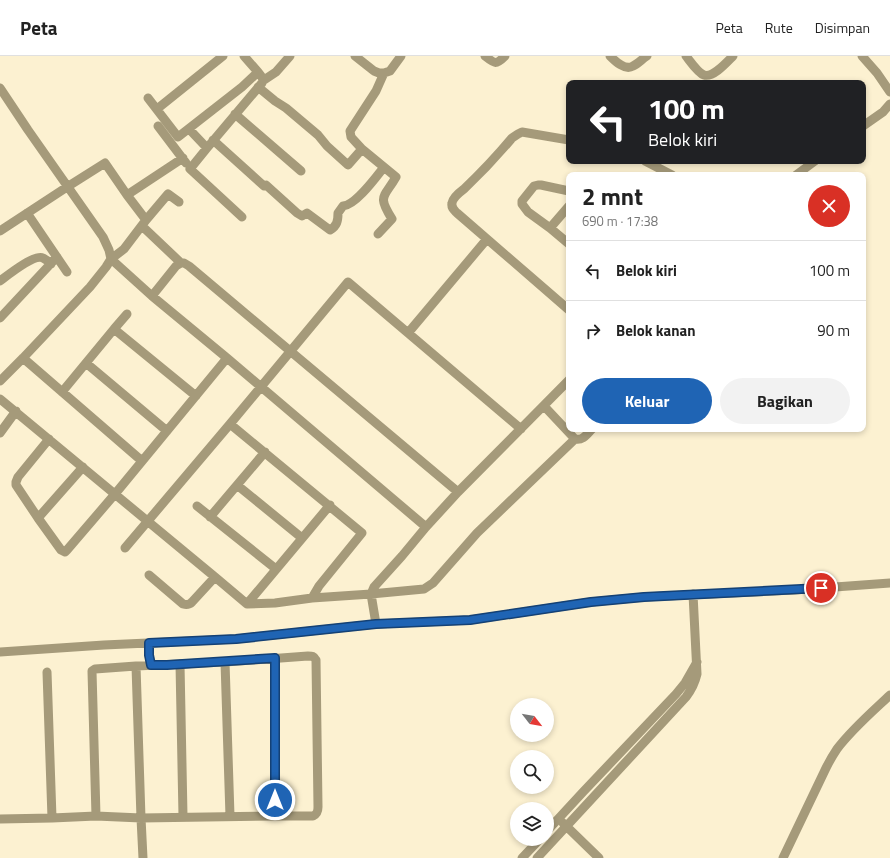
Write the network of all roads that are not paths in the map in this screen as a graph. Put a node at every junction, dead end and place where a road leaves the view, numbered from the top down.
1 (223, 56) edge
2 (244, 56) edge
3 (290, 56) edge
4 (355, 56) edge
5 (401, 56) edge
6 (485, 56) edge
7 (505, 56) edge
8 (610, 56) edge
9 (647, 56) edge
10 (686, 56) edge
11 (733, 56) edge
12 (862, 56) edge
13 (258, 72) junction
14 (384, 73) junction
15 (261, 84) junction
16 (0, 88) edge
17 (890, 92) edge
18 (148, 98) dead end
19 (890, 104) edge
20 (157, 109) junction
21 (235, 114) junction
22 (866, 124) edge
23 (158, 126) dead end
24 (189, 129) junction
25 (566, 139) edge
26 (210, 144) junction
27 (362, 149) junction
28 (651, 164) edge
29 (811, 164) edge
30 (384, 167) junction
31 (301, 171) dead end
32 (666, 172) edge
33 (800, 172) edge
34 (68, 187) junction
35 (566, 190) edge
36 (127, 196) junction
37 (179, 202) dead end
38 (566, 209) edge
39 (28, 213) junction
40 (242, 217) dead end
41 (144, 223) junction
42 (550, 228) junction
43 (0, 231) edge
44 (378, 234) dead end
45 (487, 239) junction
46 (566, 241) edge
47 (111, 259) junction
48 (54, 260) junction
49 (181, 263) junction
50 (67, 272) dead end
51 (0, 281) edge
52 (152, 296) junction
53 (566, 307) edge
54 (127, 314) dead end
55 (0, 318) edge
56 (114, 329) junction
57 (408, 333) junction
58 (290, 350) junction
59 (23, 358) junction
60 (227, 358) junction
61 (86, 363) junction
62 (0, 380) edge
63 (566, 383) edge
64 (260, 387) junction
65 (62, 392) junction
66 (196, 396) junction
67 (0, 398) edge
68 (544, 406) junction
69 (16, 411) junction
70 (230, 424) junction
71 (521, 429) junction
72 (566, 429) edge
73 (167, 431) junction
74 (568, 432) edge
75 (589, 432) edge
76 (0, 433) edge
77 (50, 439) junction
78 (575, 439) junction
79 (265, 452) junction
80 (142, 461) junction
81 (83, 467) junction
82 (237, 485) junction
83 (458, 492) junction
84 (115, 494) junction
85 (330, 505) junction
86 (196, 506) dead end
87 (210, 517) junction
88 (38, 518) junction
89 (148, 521) junction
90 (426, 527) junction
91 (302, 538) junction
92 (125, 548) dead end
93 (276, 569) junction
94 (149, 575) dead end
95 (215, 577) junction
96 (890, 583) edge
97 (371, 594) junction
98 (694, 594) junction
99 (312, 598) junction
100 (247, 604) junction
101 (376, 624) junction
102 (149, 648) junction
103 (0, 652) edge
104 (275, 658) junction
105 (225, 662) junction
106 (696, 662) junction
107 (180, 664) junction
108 (151, 665) junction
109 (136, 666) junction
110 (47, 672) dead end
111 (890, 695) edge
112 (96, 816) junction
113 (183, 816) junction
114 (230, 816) junction
115 (275, 816) junction
116 (52, 818) junction
117 (141, 818) junction
118 (0, 819) edge
119 (558, 819) junction
120 (554, 823) edge
121 (566, 826) junction
122 (533, 846) edge
123 (540, 857) edge
124 (143, 858) edge
125 (522, 858) edge
126 (599, 858) edge
127 (783, 858) edge

1 - 20 street
2 - 13 street
3 - 15 street
4 - 14 street
5 - 14 street
6 - 7 street
8 - 9 street
10 - 11 street
12 - 17 street
13 - 15 street
13 - 24 street
14 - 27 street
15 - 21 street
15 - 27 street
16 - 34 street
18 - 20 street
19 - 22 street
20 - 24 street
21 - 26 street
21 - 31 street
23 - 36 street
24 - 26 street
25 - 45 street
26 - 30 street
26 - 40 street
27 - 30 street
28 - 32 street
29 - 33 street
30 - 44 street
34 - 36 street
34 - 39 street
34 - 47 street
35 - 42 street
36 - 41 street
37 - 41 street
38 - 42 street
39 - 43 street
39 - 48 street
41 - 47 street
41 - 49 street
42 - 46 street
45 - 53 street
45 - 57 street
47 - 52 street
47 - 59 street
48 - 50 street
48 - 51 street
48 - 55 street
49 - 52 street
49 - 58 street
52 - 60 street
54 - 56 street
56 - 61 street
56 - 66 street
57 - 58 street
57 - 71 street
58 - 64 street
58 - 83 street
59 - 62 street
59 - 65 street
60 - 64 street
60 - 66 street
61 - 65 street
61 - 73 street
63 - 68 street
64 - 70 street
64 - 90 street
65 - 80 street
66 - 73 street
67 - 69 street
68 - 71 street
68 - 72 street
69 - 76 street
69 - 77 street
70 - 79 street
70 - 89 street
71 - 83 street
73 - 80 street
74 - 78 street
75 - 78 street
77 - 81 street
77 - 88 street
78 - 97 street
79 - 82 street
79 - 85 street
80 - 84 street
81 - 84 street
81 - 88 street
82 - 87 street
82 - 91 street
83 - 90 street
84 - 88 street
84 - 89 street
85 - 91 street
85 - 99 street
86 - 87 street
87 - 93 street
89 - 92 street
89 - 95 street
90 - 97 street
91 - 93 street
93 - 100 street
94 - 95 street
95 - 100 street
96 - 98 street
97 - 99 street
97 - 101 street
98 - 101 street
98 - 106 street
99 - 100 street
101 - 102 street
102 - 103 street
102 - 108 street
104 - 105 street
104 - 115 street
104 - 115 street
105 - 107 street
105 - 114 street
106 - 119 street
106 - 121 street
107 - 108 street
107 - 113 street
108 - 109 street
109 - 112 street
109 - 117 street
110 - 116 street
111 - 127 street
112 - 116 street
112 - 117 street
113 - 114 street
113 - 117 street
114 - 115 street
116 - 118 street
117 - 124 street
119 - 120 street
119 - 121 street
121 - 123 street
121 - 126 street
122 - 125 street

